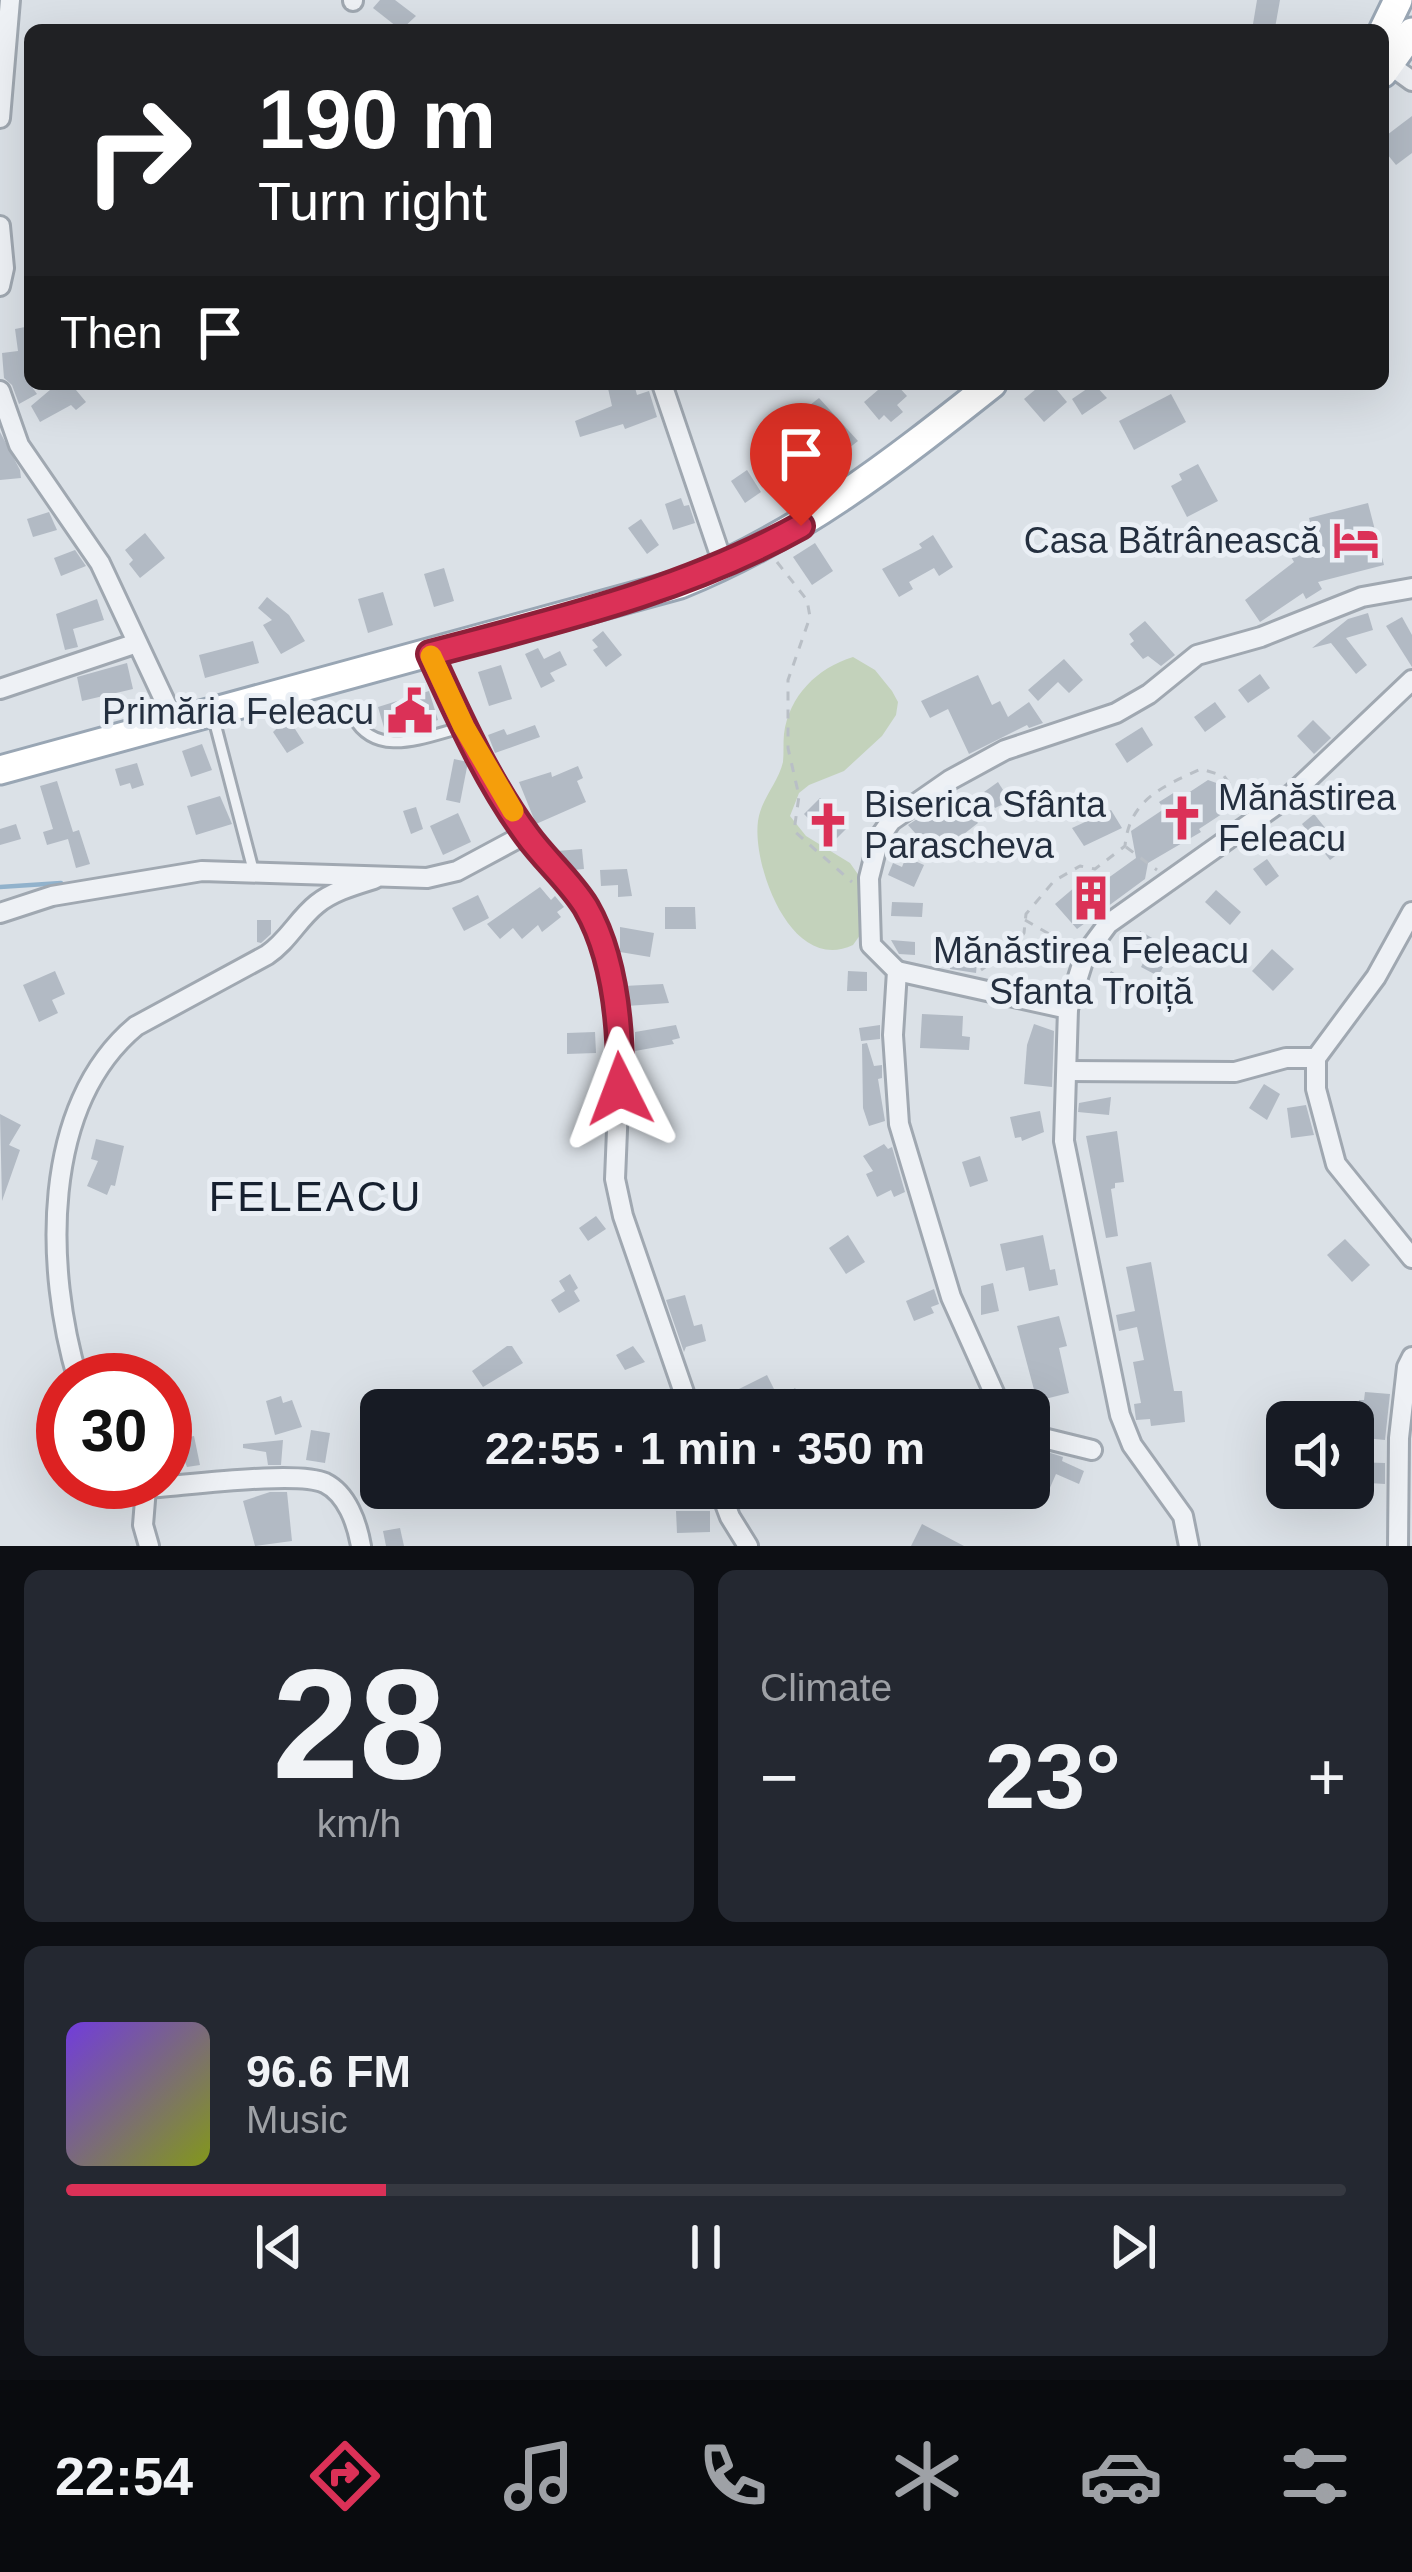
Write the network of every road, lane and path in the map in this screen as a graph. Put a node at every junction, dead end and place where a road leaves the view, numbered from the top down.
1 (10, 0) edge
2 (1412, 32) edge
3 (1392, 65) edge
4 (0, 118) edge
5 (0, 226) edge
6 (0, 286) edge
7 (664, 390) edge
8 (960, 390) edge
9 (984, 390) edge
10 (0, 392) edge
11 (718, 552) junction
12 (782, 567) dead end
13 (1412, 588) edge
14 (137, 643) junction
15 (430, 654) junction
16 (1412, 680) edge
17 (0, 688) edge
18 (168, 708) junction
19 (212, 712) junction
20 (353, 717) dead end
21 (464, 727) junction
22 (0, 754) edge
23 (0, 770) edge
24 (1256, 819) junction
25 (526, 834) junction
26 (1125, 846) junction
27 (1155, 867) dead end
28 (254, 873) junction
29 (374, 878) junction
30 (870, 896) junction
31 (1412, 912) edge
32 (0, 913) edge
33 (1025, 920) junction
34 (1085, 955) junction
35 (897, 971) junction
36 (966, 987) junction
37 (1068, 1009) junction
38 (1316, 1058) junction
39 (1067, 1071) junction
40 (1412, 1258) edge
41 (72, 1353) edge
42 (1412, 1358) edge
43 (683, 1389) edge
44 (992, 1389) edge
45 (1050, 1440) edge
46 (1092, 1450) dead end
47 (192, 1483) edge
48 (142, 1509) edge
49 (727, 1509) edge
50 (148, 1546) edge
51 (361, 1546) edge
52 (748, 1546) edge
53 (1189, 1546) edge
54 (1398, 1546) edge

1 - 4 street
2 - 3 main road
5 - 6 street
7 - 11 street
8 - 11 main road
9 - 15 main road
10 - 14 street
11 - 18 main road
12 - 30 path
13 - 30 street
14 - 17 street
14 - 18 street
15 - 19 main road
15 - 21 street
16 - 24 street
18 - 22 main road
19 - 23 main road
19 - 28 lane
20 - 21 lane
21 - 25 street
24 - 26 path
24 - 34 street
25 - 29 street
25 - 43 street
26 - 27 path
26 - 33 path
28 - 29 street
28 - 32 street
29 - 41 street
30 - 35 street
31 - 38 street
33 - 34 path
33 - 36 path
34 - 37 street
35 - 36 street
35 - 44 street
36 - 37 street
37 - 39 street
38 - 39 street
38 - 40 street
39 - 53 street
42 - 54 street
45 - 46 street
47 - 51 street
48 - 50 street
49 - 52 street

